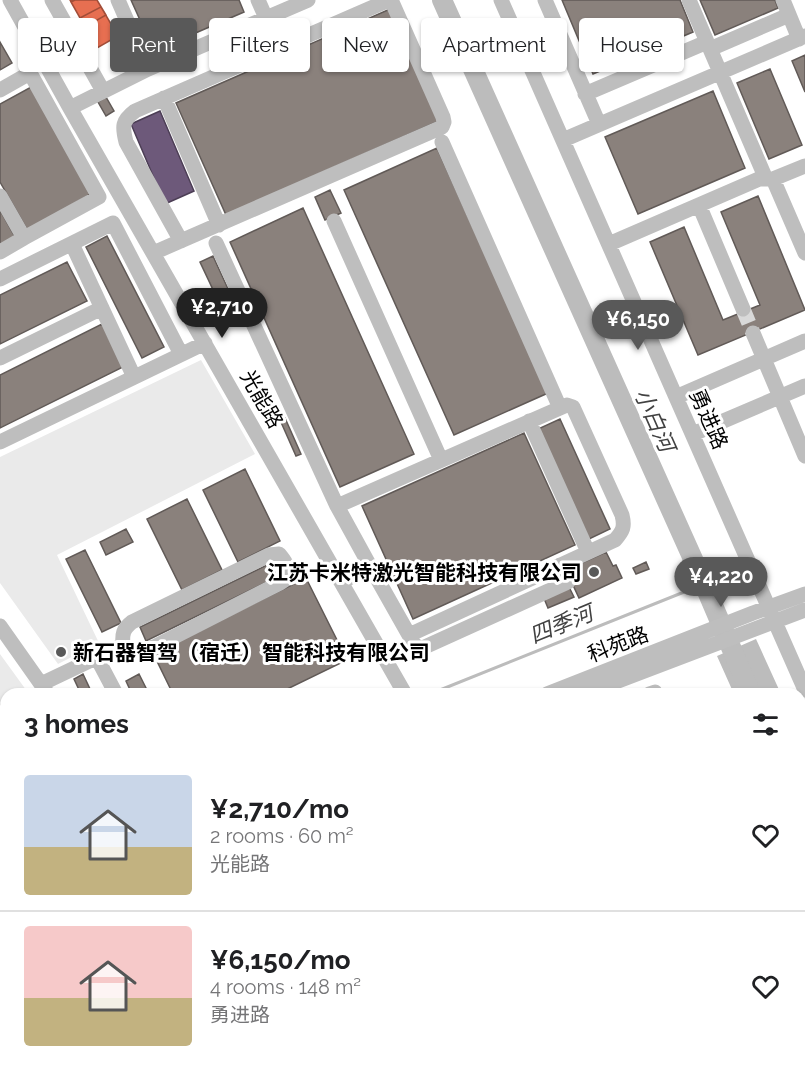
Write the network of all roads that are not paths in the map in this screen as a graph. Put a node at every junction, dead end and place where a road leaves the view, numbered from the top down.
1 (10, 0) edge
2 (52, 0) edge
3 (118, 0) edge
4 (258, 0) edge
5 (308, 0) edge
6 (501, 0) edge
7 (545, 0) edge
8 (689, 0) edge
9 (783, 0) edge
10 (789, 15) junction
11 (126, 18) edge
12 (266, 18) joint
13 (802, 37) edge
14 (709, 45) junction
15 (142, 72) edge
16 (720, 72) junction
17 (0, 90) edge
18 (103, 91) junction
19 (585, 94) junction
20 (164, 98) junction
21 (70, 108) junction
22 (598, 124) junction
23 (563, 140) junction
24 (442, 142) dead end
25 (805, 166) edge
26 (770, 179) junction
27 (0, 196) edge
28 (699, 205) junction
29 (334, 221) dead end
30 (219, 225) junction
31 (24, 238) junction
32 (181, 241) junction
33 (216, 243) dead end
34 (72, 244) junction
35 (609, 244) junction
36 (0, 252) edge
37 (153, 253) junction
38 (805, 253) edge
39 (0, 279) edge
40 (102, 308) junction
41 (742, 309) tunnel mouth
42 (753, 333) tunnel mouth
43 (805, 341) edge
44 (205, 343) junction
45 (181, 354) junction
46 (0, 358) edge
47 (764, 359) junction
48 (135, 376) junction
49 (805, 386) edge
50 (780, 396) junction
51 (676, 397) junction
52 (560, 408) junction
53 (529, 421) junction
54 (693, 434) junction
55 (0, 441) edge
56 (805, 456) edge
57 (441, 460) junction
58 (337, 506) junction
59 (588, 552) junction
60 (370, 566) junction
61 (342, 582) junction
62 (805, 594) edge
63 (769, 607) junction
64 (805, 610) edge
65 (775, 622) junction
66 (0, 626) edge
67 (704, 641) junction
68 (123, 645) junction
69 (97, 658) junction
70 (44, 688) edge
71 (47, 688) edge
72 (113, 688) edge
73 (402, 688) edge
74 (565, 688) edge
75 (598, 688) edge
76 (804, 688) edge

1 - 21 street, 光能路
2 - 18 street
3 - 11 street
4 - 12 street
5 - 12 street
6 - 23 street, 勇进路
7 - 19 street
8 - 14 street
9 - 10 street
10 - 13 street
10 - 14 street
13 - 16 street
14 - 16 street
14 - 19 street
15 - 18 street
16 - 22 street
16 - 26 street
17 - 31 street
18 - 21 street
19 - 22 street
20 - 30 street
20 - 30 street
20 - 32 street
21 - 37 street, 光能路
22 - 23 street
23 - 35 street, 勇进路
24 - 52 street
25 - 26 street
26 - 28 street
26 - 38 street
27 - 31 street
28 - 35 street
28 - 41 street
29 - 57 street
30 - 32 street
31 - 36 street
32 - 37 street
33 - 58 street
34 - 39 street
34 - 40 street
34 - 45 street
35 - 51 street, 勇进路
37 - 44 street, 光能路
40 - 46 street
40 - 48 street
42 - 47 street
43 - 47 street
44 - 45 street
44 - 61 street, 光能路
45 - 48 street
47 - 50 street
47 - 51 street
48 - 55 street
49 - 50 street
50 - 54 street
50 - 56 street
51 - 54 street, 勇进路
52 - 53 street
52 - 59 street
53 - 57 street
53 - 59 street
54 - 63 street, 勇进路
57 - 58 street
58 - 60 street
59 - 60 street
60 - 61 street
61 - 73 street, 光能路
62 - 63 street, 科苑路
63 - 65 street, 勇进路
63 - 67 street, 科苑路
64 - 65 street, 科苑路
65 - 67 street, 科苑路
65 - 76 street, 勇进路
66 - 70 street
67 - 74 street, 科苑路
67 - 75 street, 科苑路
68 - 68 street
68 - 69 street
69 - 71 street
69 - 72 street

